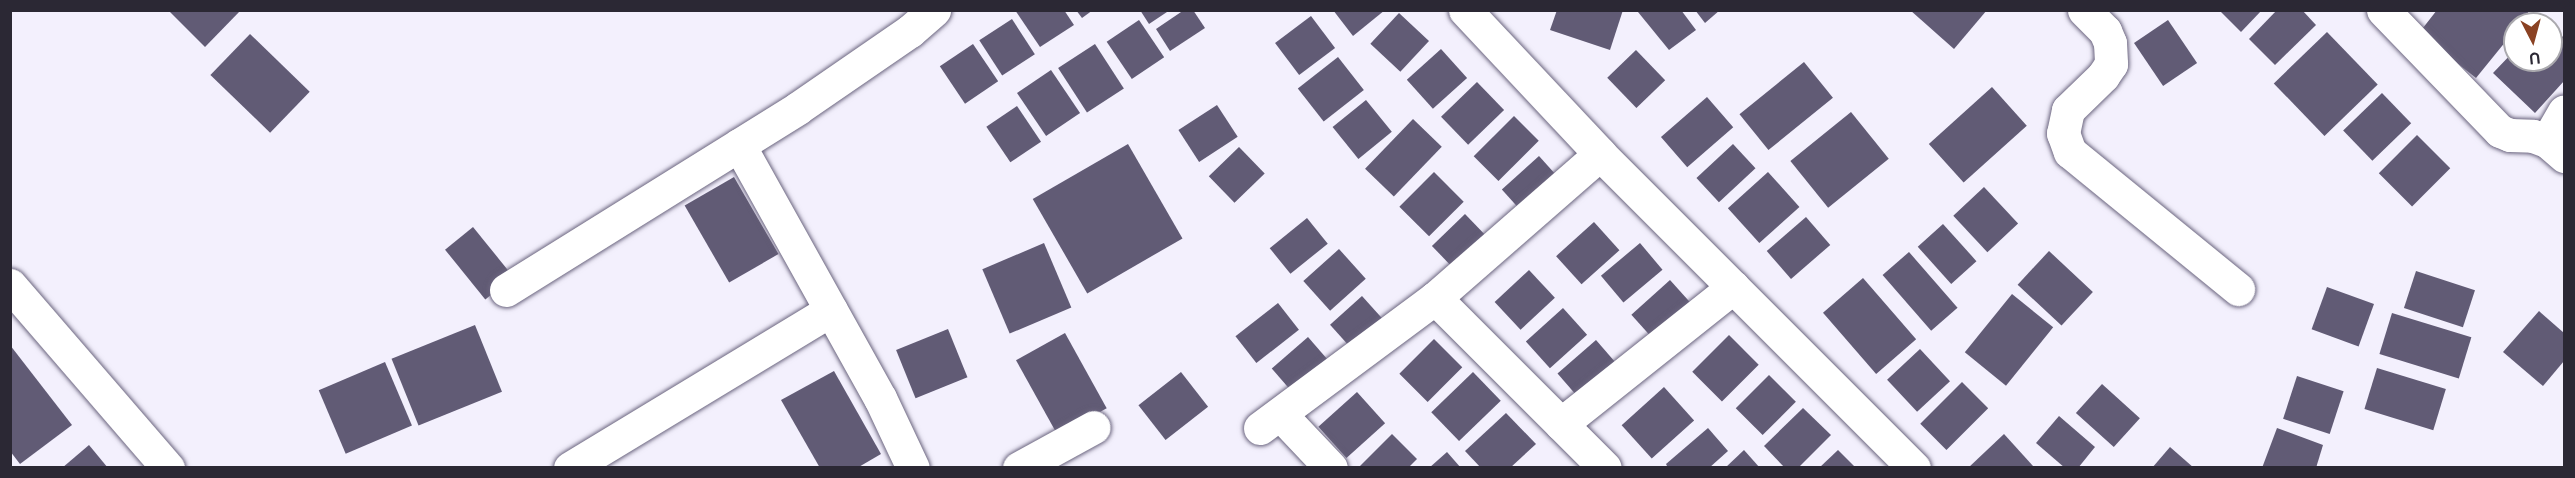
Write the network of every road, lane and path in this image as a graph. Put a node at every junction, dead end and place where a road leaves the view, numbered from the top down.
1 (934, 10) edge
2 (1465, 10) edge
3 (2084, 10) edge
4 (2383, 10) edge
5 (2565, 111) edge
6 (739, 145) junction
7 (2556, 149) edge
8 (1600, 154) junction
9 (10, 285) edge
10 (1733, 287) junction
11 (2238, 289) dead end
12 (506, 290) dead end
13 (1435, 298) junction
14 (831, 310) junction
15 (1561, 424) junction
16 (1094, 427) dead end
17 (168, 468) edge
18 (570, 468) edge
19 (913, 468) edge
20 (1019, 468) edge
21 (1331, 468) edge
22 (1605, 468) edge
23 (1914, 468) edge

1 - 6 street
2 - 8 street
3 - 11 street
4 - 7 street
5 - 7 street
6 - 12 street
6 - 14 street
8 - 10 street
8 - 13 street
9 - 17 street
10 - 15 street
10 - 23 street
13 - 15 street
13 - 21 street
14 - 18 street
14 - 19 street
15 - 22 street
16 - 20 street

